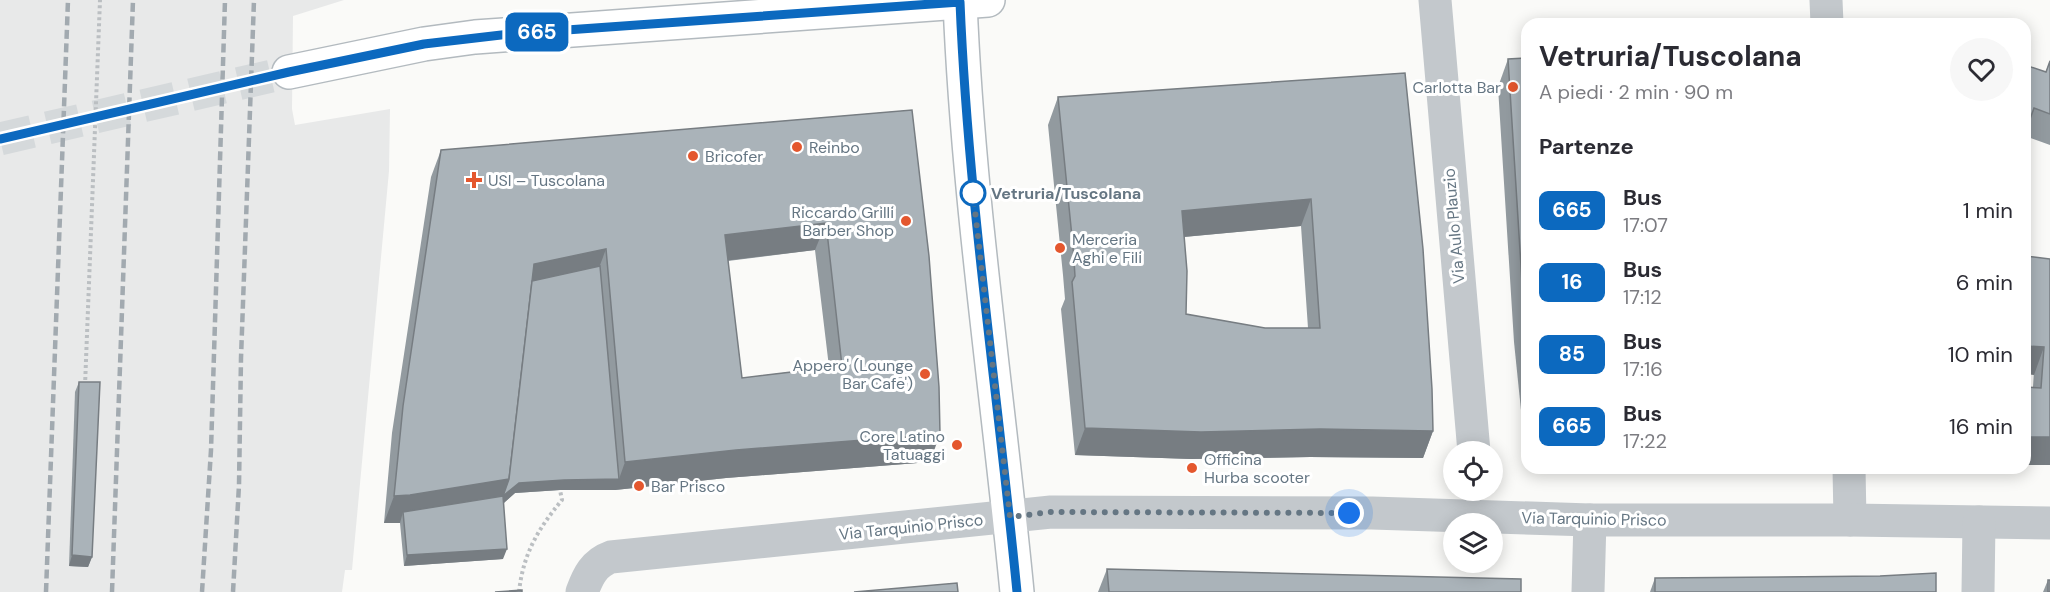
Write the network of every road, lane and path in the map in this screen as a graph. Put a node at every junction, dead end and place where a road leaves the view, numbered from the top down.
1 (100, 0) edge
2 (1435, 0) edge
3 (1826, 0) edge
4 (970, 1) edge
5 (1827, 18) edge
6 (289, 72) tunnel mouth
7 (84, 393) edge
8 (1473, 441) edge
9 (1849, 474) edge
10 (560, 490) edge
11 (1476, 503) edge
12 (1010, 517) junction
13 (1590, 520) junction
14 (1850, 520) junction
15 (1979, 522) junction
16 (2050, 523) edge
17 (519, 592) edge
18 (582, 592) edge
19 (1017, 592) edge
20 (1588, 592) edge
21 (1978, 592) edge

1 - 7 path
2 - 8 street, Via Aulo Plauzio
3 - 5 street
4 - 6 main road
4 - 12 main road
9 - 14 street
10 - 17 path
11 - 12 street, Via Tarquinio Prisco
11 - 13 street, Via Tarquinio Prisco
12 - 18 street, Via Tarquinio Prisco
12 - 19 main road
13 - 14 street, Via Tarquinio Prisco
13 - 20 street
14 - 15 street, Via Tarquinio Prisco
15 - 16 street, Via Tarquinio Prisco
15 - 21 street

